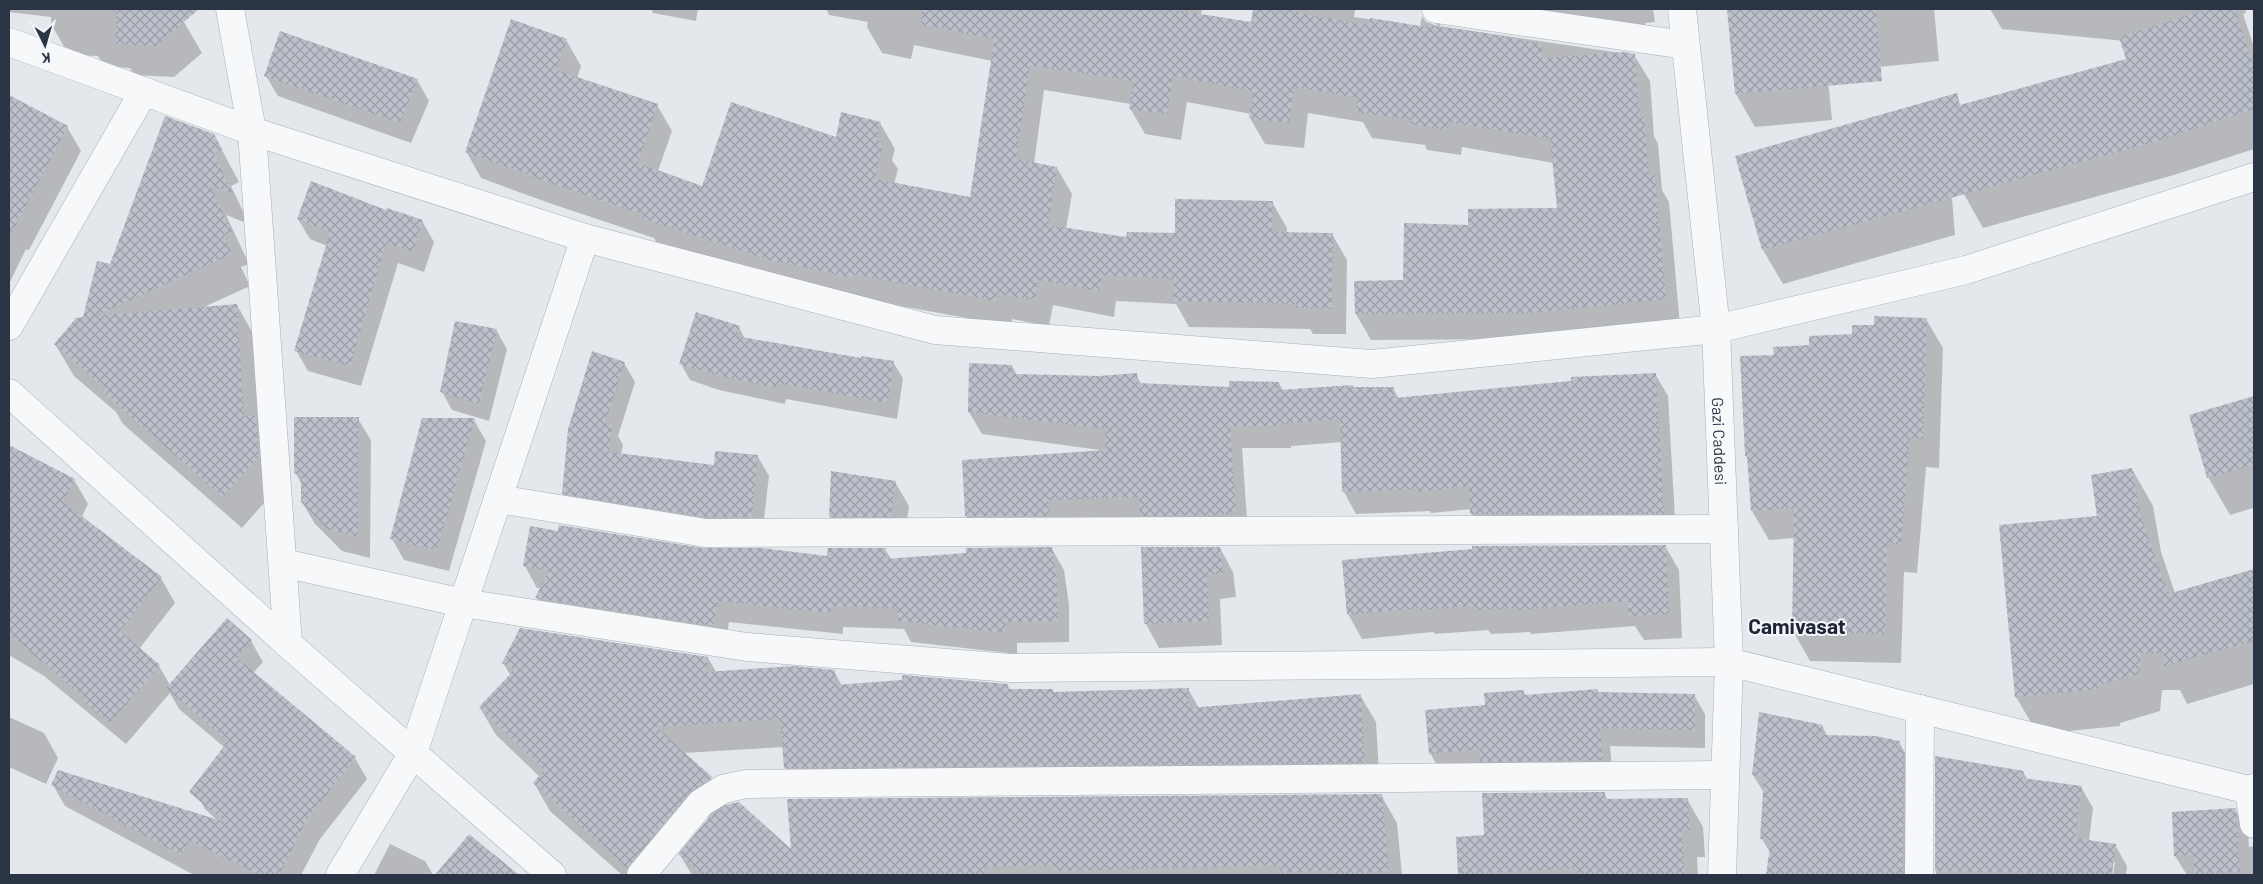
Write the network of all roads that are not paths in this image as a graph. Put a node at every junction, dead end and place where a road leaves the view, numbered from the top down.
1 (230, 9) edge
2 (1436, 9) edge
3 (1682, 9) edge
4 (9, 42) edge
5 (1685, 45) junction
6 (144, 91) junction
7 (252, 131) junction
8 (2254, 177) edge
9 (585, 238) junction
10 (9, 326) edge
11 (1716, 329) junction
12 (9, 393) edge
13 (498, 499) junction
14 (1724, 529) junction
15 (283, 563) junction
16 (463, 603) junction
17 (288, 644) junction
18 (1730, 662) junction
19 (1920, 709) junction
20 (413, 753) junction
21 (1726, 775) junction
22 (2252, 789) edge
23 (2254, 824) edge
24 (340, 875) edge
25 (552, 875) edge
26 (641, 875) edge
27 (1722, 875) edge
28 (1918, 875) edge

1 - 7 street
2 - 5 street
3 - 5 street, Gazi Caddesi
4 - 6 street
5 - 11 street, Gazi Caddesi
6 - 7 street
6 - 10 street
7 - 9 street
7 - 15 street
8 - 11 street
9 - 11 street
9 - 13 street
11 - 14 street, Gazi Caddesi
12 - 17 street
13 - 14 street
13 - 16 street
14 - 18 street, Gazi Caddesi
15 - 16 street
15 - 17 street
16 - 18 street
16 - 20 street
17 - 20 street
18 - 19 street
18 - 21 street, Gazi Caddesi
19 - 22 street
19 - 28 street
20 - 24 street
20 - 25 street
21 - 26 street
21 - 27 street, Gazi Caddesi
22 - 23 street

